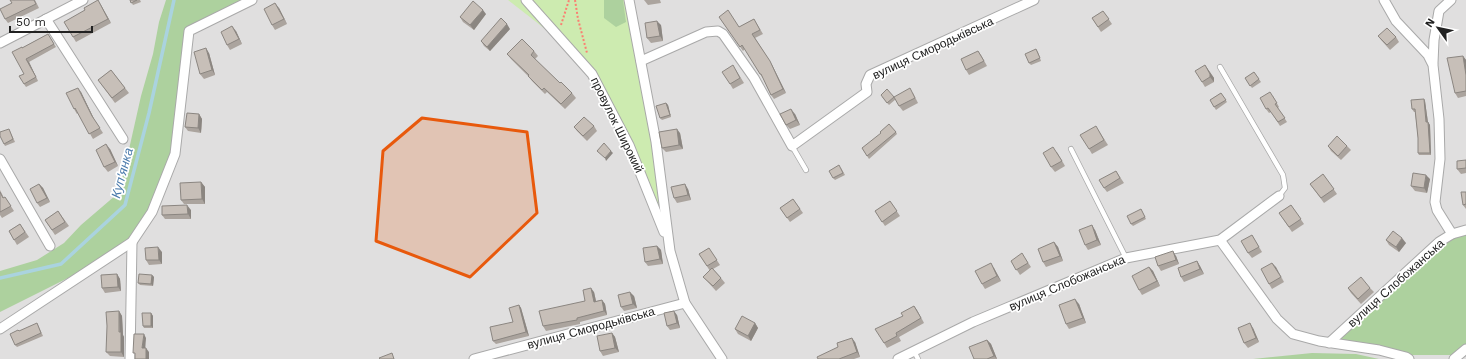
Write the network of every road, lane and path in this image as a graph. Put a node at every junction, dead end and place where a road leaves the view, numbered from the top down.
1 (83, 0) edge
2 (252, 0) edge
3 (526, 0) edge
4 (569, 0) edge
5 (575, 0) edge
6 (629, 0) edge
7 (1034, 0) edge
8 (1384, 0) edge
9 (1451, 0) edge
10 (46, 19) junction
11 (558, 35) junction
12 (0, 43) edge
13 (587, 53) dead end
14 (641, 61) junction
15 (1433, 65) junction
16 (1220, 67) dead end
17 (123, 138) dead end
18 (792, 146) junction
19 (1071, 149) dead end
20 (0, 159) edge
21 (806, 170) dead end
22 (1279, 196) joint
23 (1466, 230) edge
24 (1452, 234) junction
25 (1220, 240) junction
26 (132, 242) junction
27 (670, 245) junction
28 (50, 246) dead end
29 (1126, 258) junction
30 (685, 303) junction
31 (0, 329) edge
32 (1329, 343) junction
33 (1466, 349) edge
34 (916, 355) edge
35 (130, 359) edge
36 (474, 359) edge
37 (722, 359) edge
38 (898, 359) edge
39 (1409, 359) edge
40 (1454, 359) edge

1 - 10 street
2 - 26 street
3 - 11 street, провулок Широкий
4 - 11 path
5 - 13 path
6 - 14 street
7 - 18 street, вулиця Смородьківська
8 - 15 street
9 - 15 street
10 - 12 street
10 - 17 street
11 - 27 street, провулок Широкий
14 - 18 street
14 - 27 street
15 - 24 street
16 - 22 lane
18 - 21 lane
19 - 29 lane
20 - 28 street
22 - 25 street, вулиця Слобожанська
23 - 24 street, вулиця Слобожанська
24 - 32 street, вулиця Слобожанська
25 - 29 street, вулиця Слобожанська
25 - 32 street
26 - 31 street
26 - 35 street
27 - 30 street
29 - 34 street, вулиця Слобожанська
30 - 36 street, вулиця Смородьківська
30 - 37 street
32 - 39 street
33 - 40 street
34 - 38 street, вулиця Слобожанська

